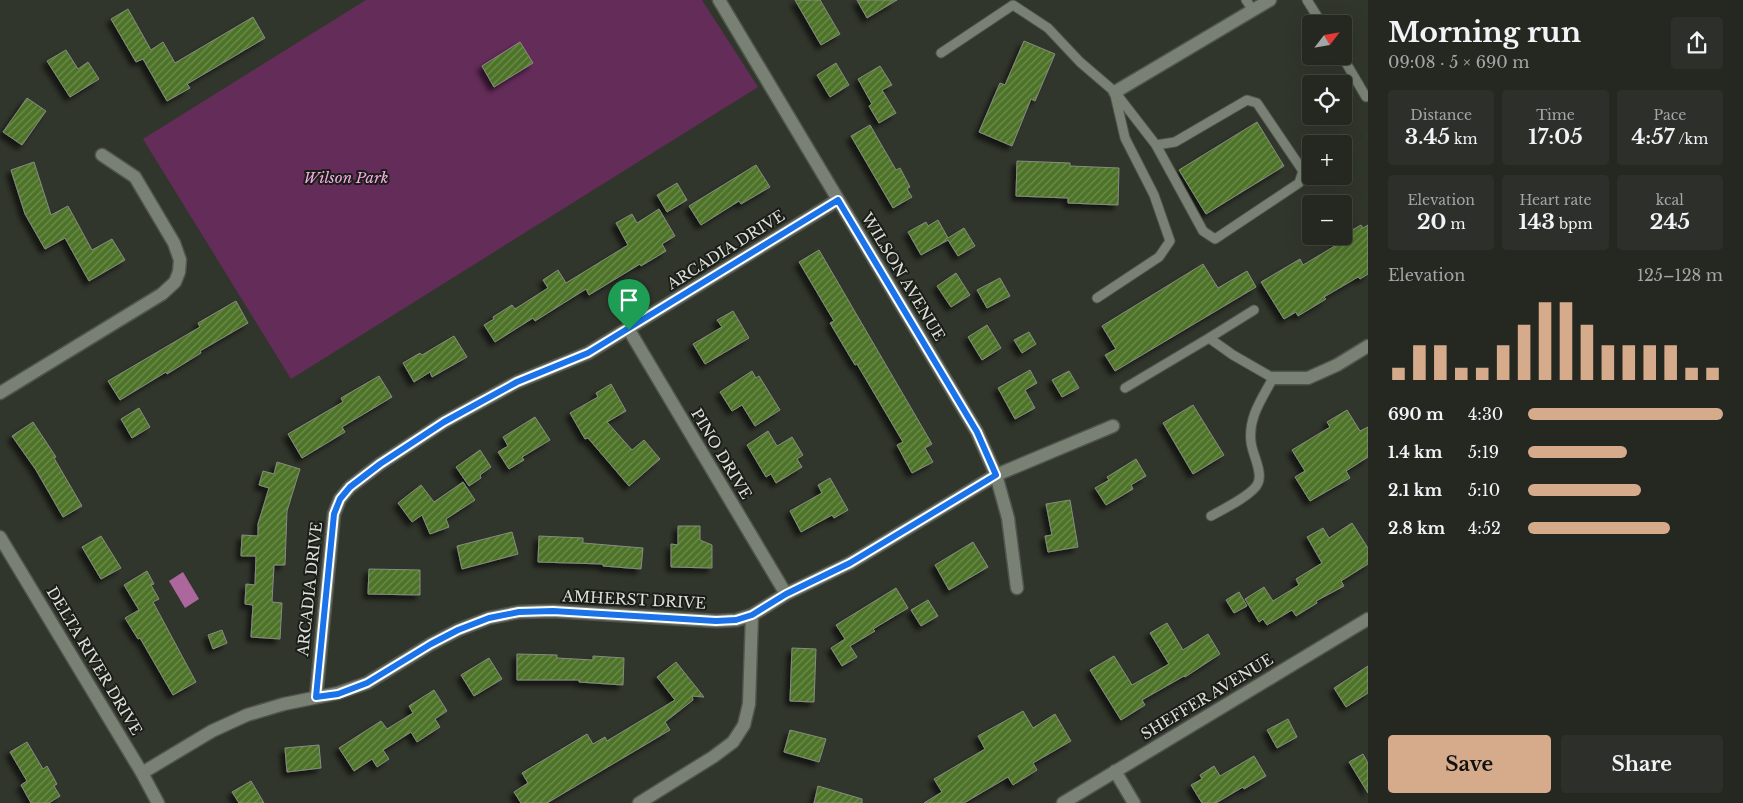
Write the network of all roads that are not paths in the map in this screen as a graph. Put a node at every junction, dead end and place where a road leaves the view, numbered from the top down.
1 (719, 0) edge
2 (1270, 0) edge
3 (1307, 0) edge
4 (1249, 5) edge
5 (1316, 15) edge
6 (941, 53) dead end
7 (1347, 65) edge
8 (1115, 92) junction
9 (1366, 97) dead end
10 (1156, 146) junction
11 (102, 154) dead end
12 (838, 200) junction
13 (1097, 298) dead end
14 (1254, 310) dead end
15 (629, 330) junction
16 (1209, 338) junction
17 (1368, 346) edge
18 (1273, 378) junction
19 (1125, 388) dead end
20 (0, 393) edge
21 (1113, 426) dead end
22 (996, 475) junction
23 (1211, 516) dead end
24 (0, 537) edge
25 (1017, 588) dead end
26 (786, 594) junction
27 (752, 615) junction
28 (1368, 619) edge
29 (316, 697) junction
30 (1115, 771) junction
31 (142, 774) junction
32 (158, 803) edge
33 (639, 803) edge
34 (1063, 803) edge
35 (1134, 803) edge

1 - 12 street, WILSON AVENUE
2 - 4 street
3 - 5 lane
4 - 8 street
6 - 8 lane
7 - 9 lane
8 - 10 lane
8 - 13 lane
10 - 10 lane
11 - 20 street
12 - 15 street, ARCADIA DRIVE
12 - 22 street, WILSON AVENUE
14 - 16 lane
15 - 26 street, PINO DRIVE
15 - 29 street, ARCADIA DRIVE
16 - 18 lane
16 - 19 lane
17 - 18 street
18 - 23 lane
21 - 22 street, AMHERST DRIVE
22 - 25 street, WILSON AVENUE
22 - 26 street, AMHERST DRIVE
24 - 31 street, DELTA RIVER DRIVE
26 - 27 street, AMHERST DRIVE
27 - 29 street, AMHERST DRIVE
27 - 33 street
28 - 30 street, SHEFFER AVENUE
29 - 31 street, AMHERST DRIVE
30 - 34 street, SHEFFER AVENUE
30 - 35 street
31 - 32 street, DELTA RIVER DRIVE

